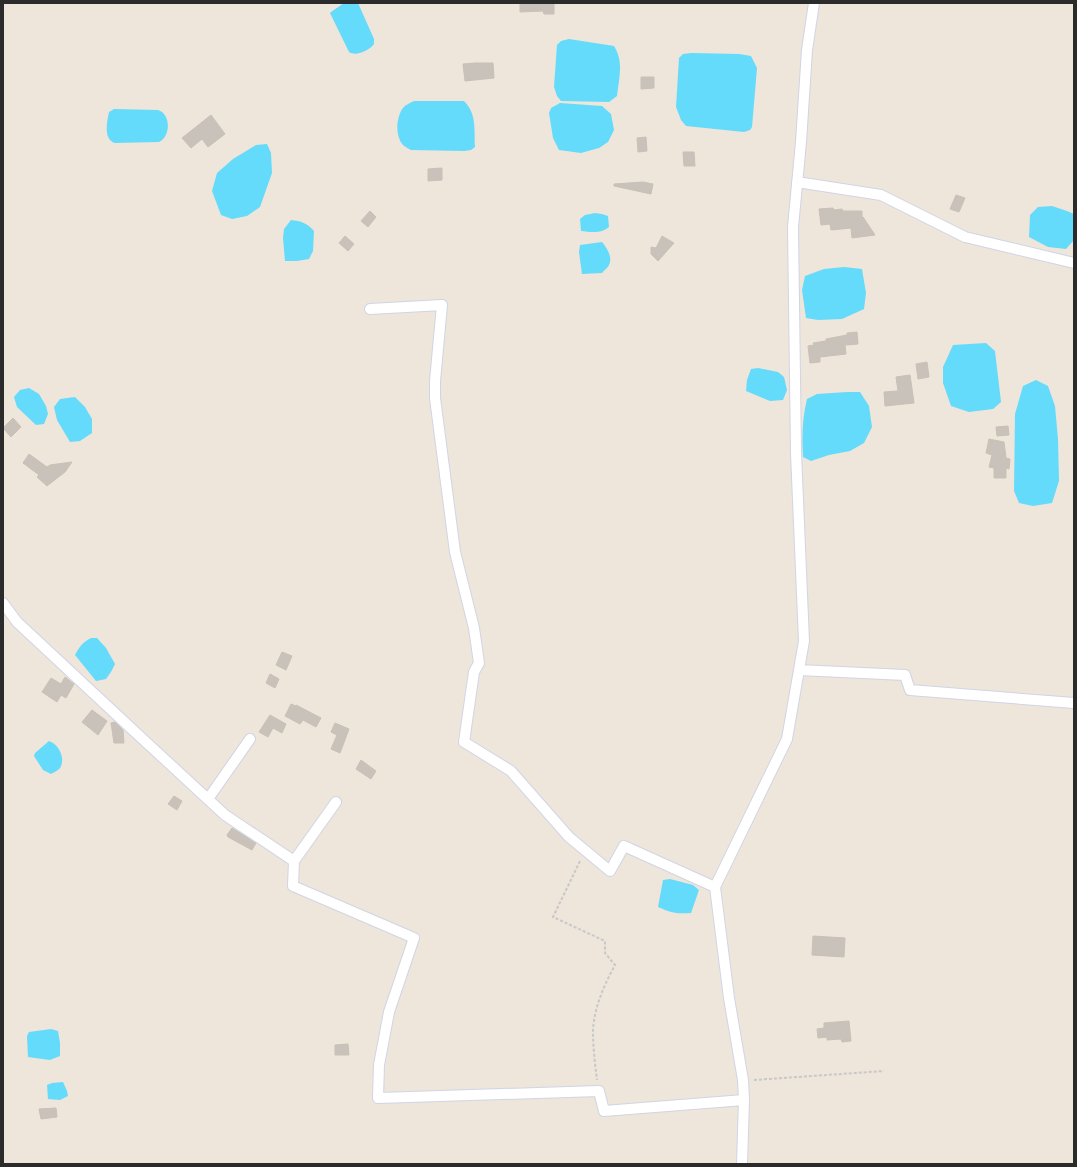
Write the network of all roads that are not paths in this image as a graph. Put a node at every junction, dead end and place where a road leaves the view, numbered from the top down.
1 (814, 3) edge
2 (797, 182) junction
3 (1074, 263) edge
4 (370, 309) dead end
5 (3, 603) edge
6 (799, 670) junction
7 (1074, 703) edge
8 (250, 739) dead end
9 (208, 799) junction
10 (336, 802) dead end
11 (294, 861) junction
12 (715, 887) junction
13 (744, 1100) junction
14 (742, 1164) edge

1 - 2 street
2 - 3 street
2 - 6 street
4 - 12 street
5 - 9 street
6 - 7 street
6 - 12 street
8 - 9 street
9 - 11 street
10 - 11 street
11 - 13 street
12 - 13 street
13 - 14 street

